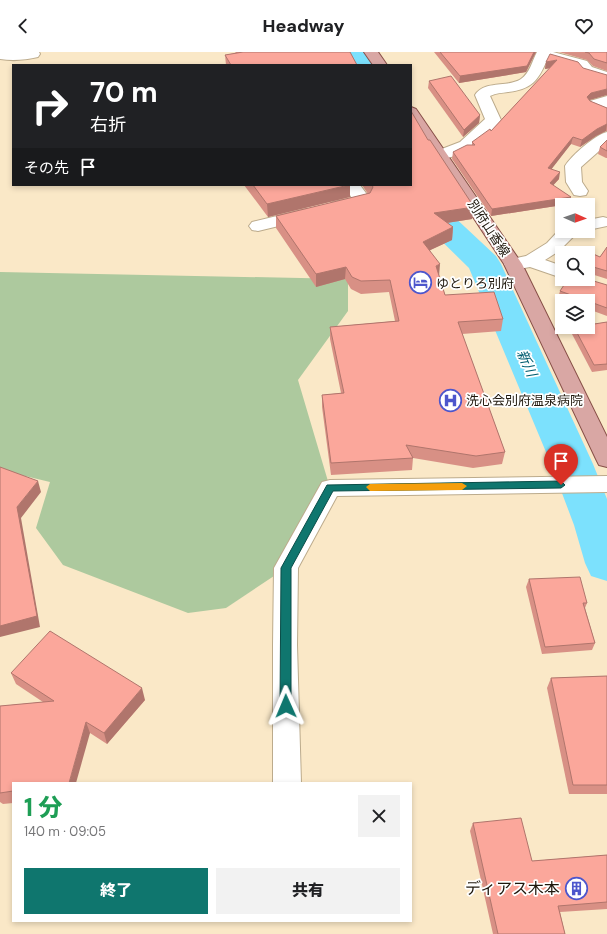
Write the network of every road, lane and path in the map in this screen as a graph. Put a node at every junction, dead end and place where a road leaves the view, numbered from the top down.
1 (371, 52) edge
2 (544, 53) edge
3 (33, 54) dead end
4 (0, 55) edge
5 (379, 64) edge
6 (607, 77) edge
7 (607, 100) edge
8 (607, 110) edge
9 (412, 113) edge
10 (607, 137) edge
11 (440, 155) junction
12 (352, 186) edge
13 (580, 191) dead end
14 (258, 226) dead end
15 (561, 238) edge
16 (531, 261) junction
17 (513, 264) junction
18 (555, 270) edge
19 (607, 459) edge
20 (607, 484) edge
21 (287, 782) edge

1 - 5 main road
2 - 6 street
2 - 11 street
3 - 4 street
7 - 8 street
9 - 11 main road, 別府山香線
10 - 13 street
11 - 17 main road, 別府山香線
12 - 14 street
15 - 16 street
16 - 17 street
16 - 18 street
17 - 19 main road, 別府山香線
20 - 21 street

